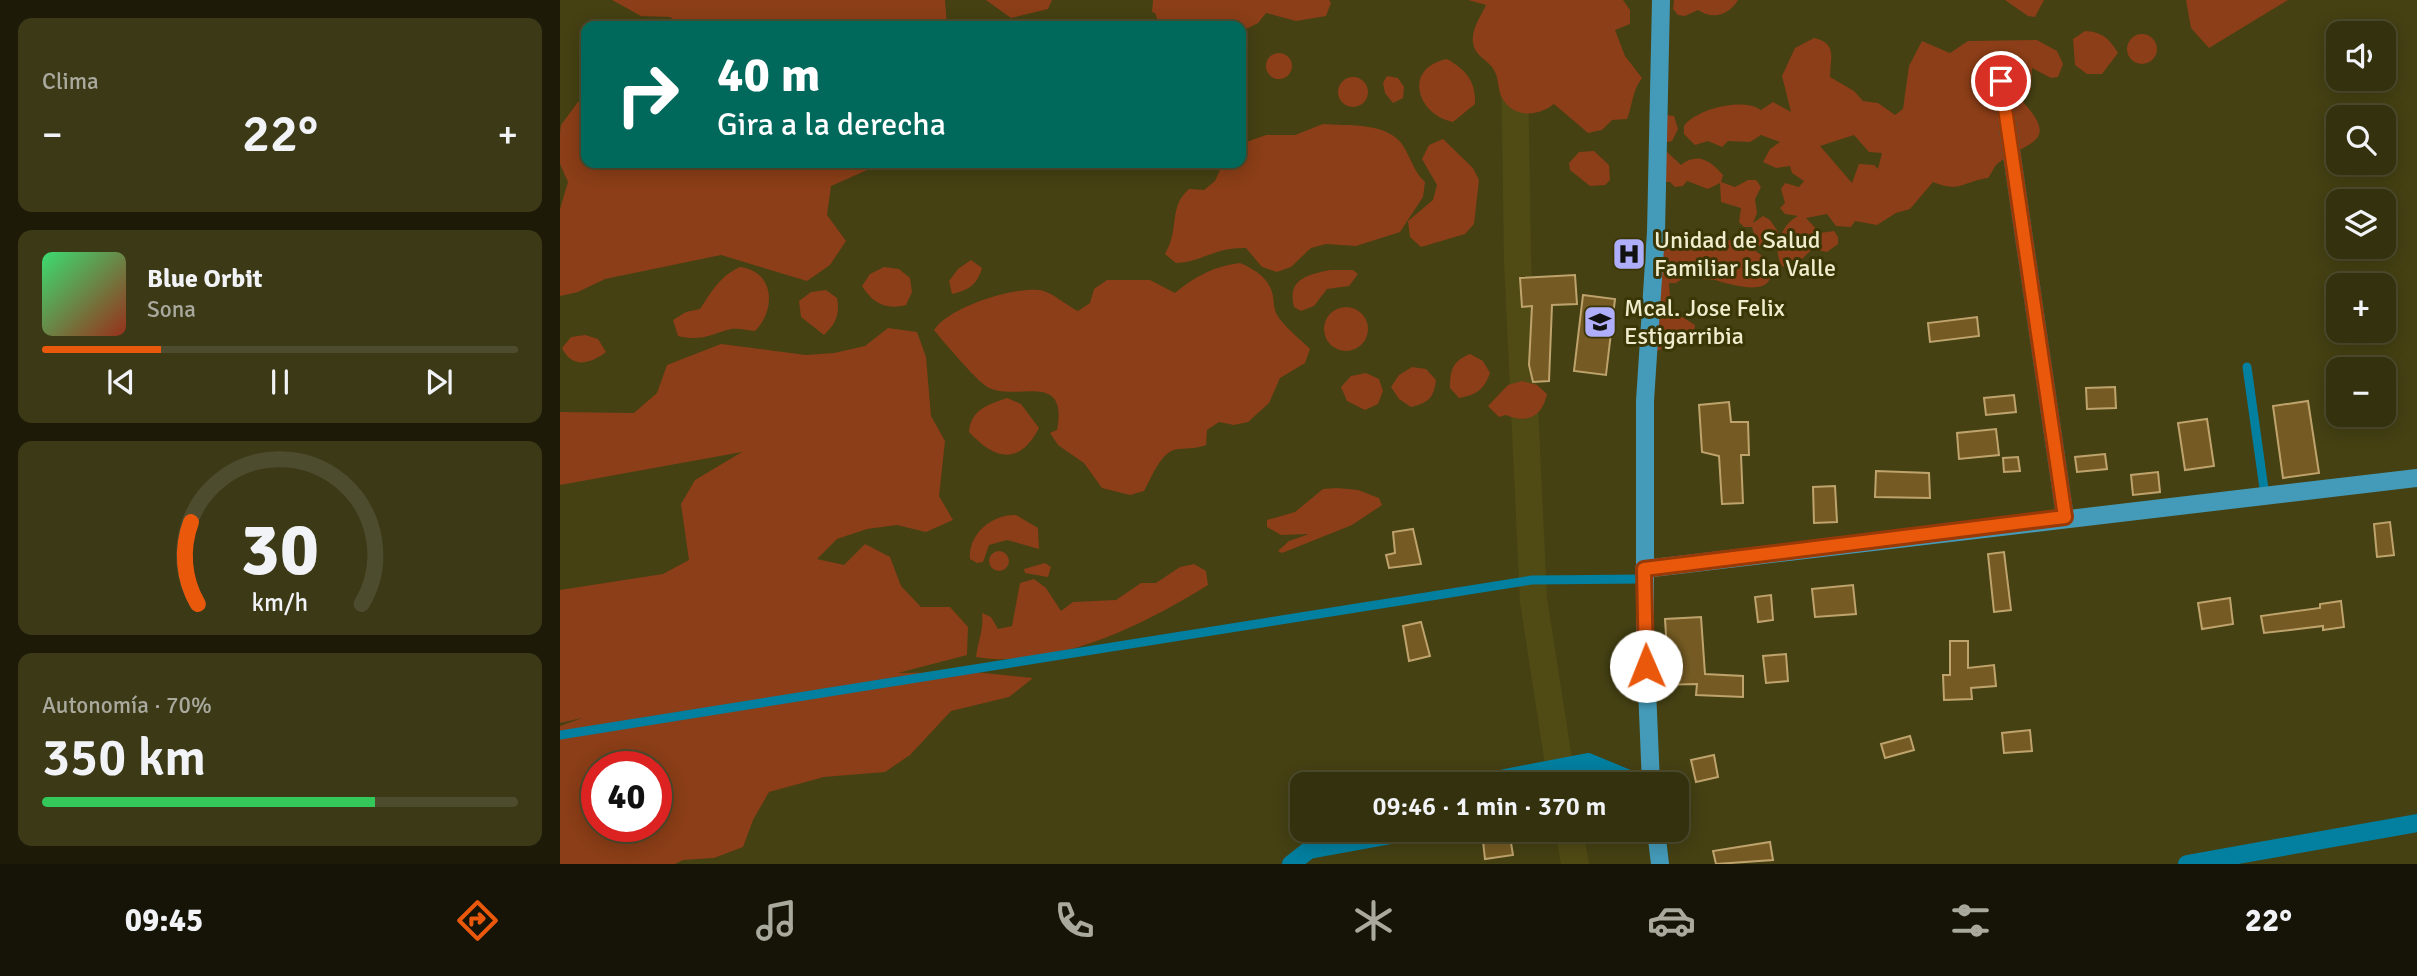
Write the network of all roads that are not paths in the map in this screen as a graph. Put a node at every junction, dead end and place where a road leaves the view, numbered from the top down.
1 (1661, 0) edge
2 (2001, 81) dead end
3 (2247, 367) dead end
4 (2417, 478) edge
5 (2265, 496) junction
6 (2065, 517) junction
7 (1644, 574) junction
8 (560, 735) edge
9 (1536, 772) edge
10 (1612, 772) edge
11 (1651, 772) edge
12 (2417, 823) edge
13 (1353, 842) edge
14 (1657, 842) edge
15 (1291, 864) edge
16 (1660, 864) edge
17 (2187, 864) edge

1 - 7 street
2 - 6 street
3 - 5 lane
4 - 5 street
5 - 6 street
6 - 7 street
7 - 8 lane
7 - 11 street
9 - 10 street
12 - 17 street
13 - 15 street
14 - 16 street

